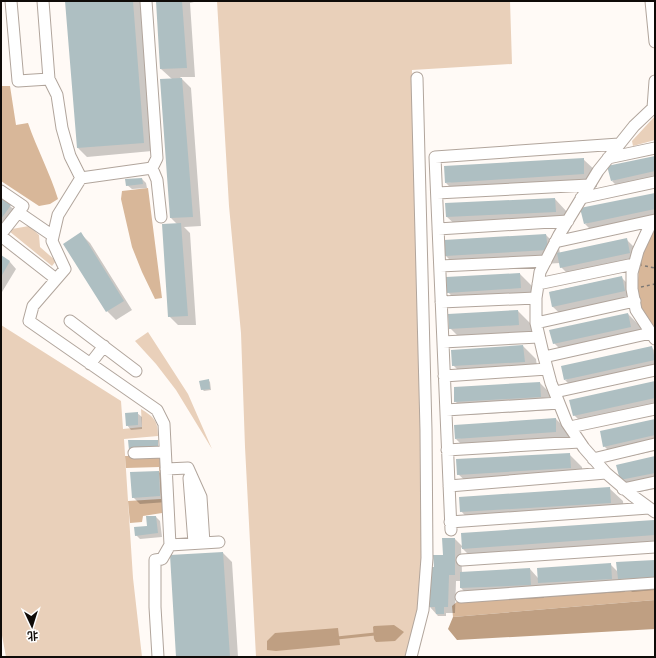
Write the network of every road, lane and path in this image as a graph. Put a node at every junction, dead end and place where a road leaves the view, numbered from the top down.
1 (11, 1) edge
2 (43, 1) edge
3 (146, 1) edge
4 (651, 1) edge
5 (654, 18) edge
6 (655, 42) edge
7 (417, 78) dead end
8 (49, 79) junction
9 (655, 81) edge
10 (654, 108) edge
11 (619, 144) junction
12 (655, 148) edge
13 (608, 158) junction
14 (152, 168) junction
15 (81, 178) junction
16 (655, 182) edge
17 (589, 185) junction
18 (1, 191) edge
19 (437, 193) junction
20 (581, 198) junction
21 (18, 212) junction
22 (161, 217) dead end
23 (568, 221) junction
24 (654, 221) edge
25 (438, 229) junction
26 (1, 235) edge
27 (53, 236) junction
28 (555, 242) junction
29 (546, 261) junction
30 (634, 264) junction
31 (440, 266) junction
32 (56, 279) junction
33 (538, 284) junction
34 (655, 284) edge
35 (632, 289) junction
36 (536, 298) junction
37 (635, 301) junction
38 (441, 302) junction
39 (70, 321) dead end
40 (536, 323) junction
41 (653, 336) edge
42 (540, 337) junction
43 (443, 342) junction
44 (104, 346) junction
45 (544, 357) junction
46 (90, 364) junction
47 (547, 369) junction
48 (655, 370) edge
49 (136, 371) dead end
50 (444, 376) junction
51 (555, 392) junction
52 (559, 403) junction
53 (655, 409) edge
54 (446, 410) junction
55 (570, 427) junction
56 (580, 442) junction
57 (655, 444) edge
58 (447, 450) junction
59 (165, 452) junction
60 (134, 453) dead end
61 (593, 459) junction
62 (166, 469) junction
63 (606, 473) junction
64 (655, 482) edge
65 (449, 486) junction
66 (623, 489) junction
67 (652, 510) edge
68 (219, 542) dead end
69 (199, 543) junction
70 (170, 545) junction
71 (655, 547) edge
72 (462, 560) dead end
73 (655, 583) edge
74 (461, 597) dead end
75 (158, 657) edge
76 (411, 657) edge

1 - 8 street
2 - 8 street
3 - 14 street
4 - 5 street
5 - 6 street
7 - 76 street
8 - 15 street
9 - 10 street
10 - 11 street
11 - 13 street
11 - 19 street
12 - 13 street
13 - 17 street
14 - 15 street
14 - 22 street
15 - 27 street
16 - 20 street
17 - 19 street
17 - 20 street
18 - 21 street
19 - 25 street
20 - 23 street
21 - 26 street
21 - 27 street
23 - 25 street
23 - 28 street
24 - 28 street
24 - 30 street
25 - 31 street
26 - 32 street
27 - 32 street
28 - 29 street
29 - 31 street
29 - 33 street
30 - 33 street
30 - 35 street
31 - 38 street
32 - 46 street
33 - 36 street
34 - 35 path
35 - 37 street
36 - 38 street
36 - 40 street
37 - 40 street
37 - 41 street
38 - 43 street
39 - 44 street
40 - 42 street
41 - 45 street
42 - 43 street
42 - 45 street
43 - 50 street
44 - 46 street
44 - 49 street
45 - 47 street
46 - 59 street
47 - 50 street
47 - 51 street
48 - 51 street
50 - 54 street
51 - 52 street
52 - 54 street
52 - 55 street
53 - 55 street
54 - 58 street
55 - 56 street
56 - 58 street
56 - 61 street
57 - 61 street
58 - 65 street
59 - 60 street
59 - 62 street
61 - 63 street
62 - 69 street
62 - 70 street
63 - 65 street
63 - 66 street
64 - 66 street
65 - 67 street
66 - 67 street
68 - 69 street
69 - 70 street
70 - 75 street
71 - 72 street
73 - 74 street

